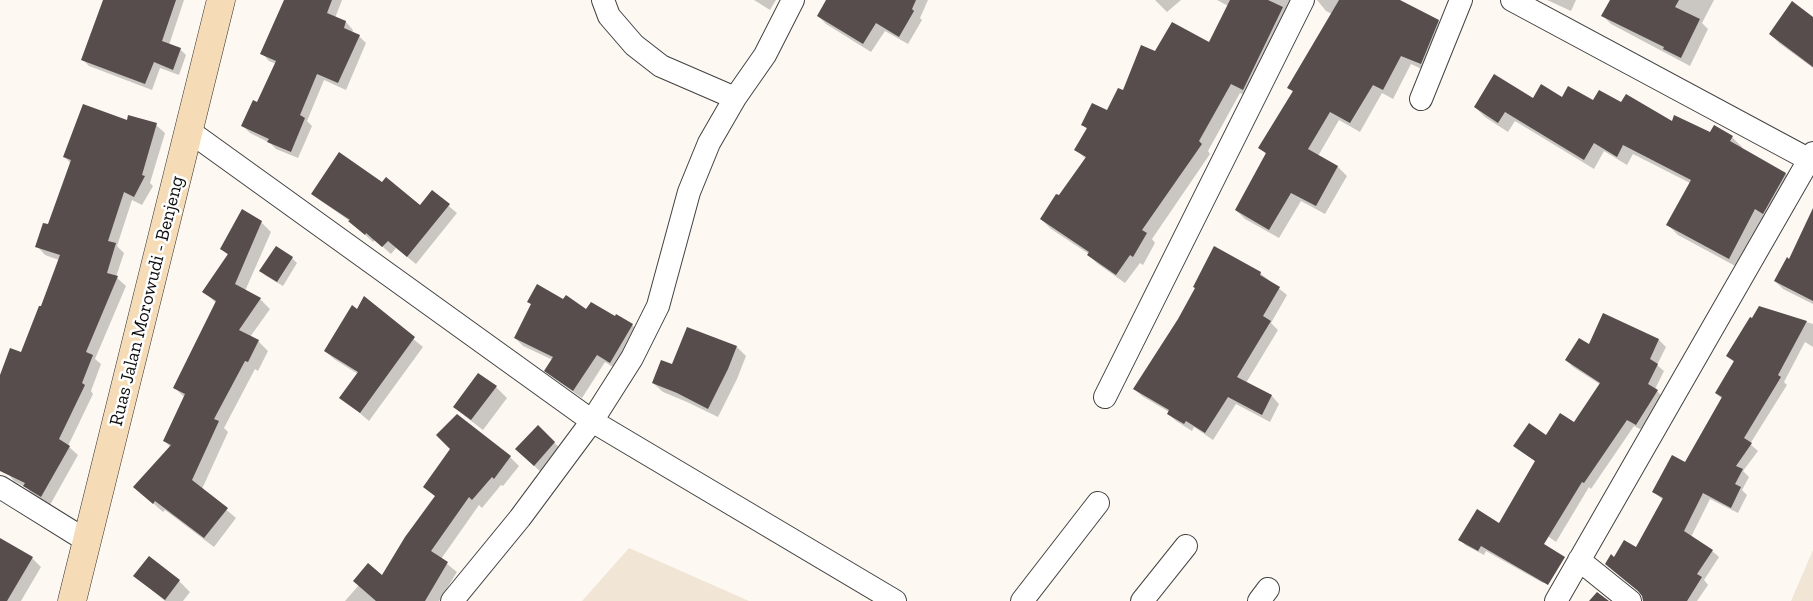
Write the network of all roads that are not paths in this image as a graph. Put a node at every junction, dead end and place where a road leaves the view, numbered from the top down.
1 (221, 0) edge
2 (603, 0) edge
3 (793, 0) edge
4 (1303, 0) edge
5 (1460, 0) edge
6 (1512, 0) edge
7 (735, 98) junction
8 (1421, 99) dead end
9 (189, 131) junction
10 (1811, 156) edge
11 (1105, 397) dead end
12 (592, 421) junction
13 (0, 487) edge
14 (1098, 503) dead end
15 (86, 541) junction
16 (1186, 546) dead end
17 (1579, 560) junction
18 (72, 601) edge
19 (452, 601) edge
20 (895, 601) edge
21 (1022, 601) edge
22 (1142, 601) edge
23 (1556, 601) edge
24 (1630, 601) edge

1 - 9 main road, Ruas Jalan Morowudi - Benjeng
2 - 7 street
3 - 7 street
4 - 11 street
5 - 8 street
6 - 10 street
7 - 12 street
9 - 12 street
9 - 15 main road, Ruas Jalan Morowudi - Benjeng
10 - 17 street
12 - 19 street
12 - 20 street
13 - 15 street
14 - 21 street
15 - 18 main road, Ruas Jalan Morowudi - Benjeng
16 - 22 street
17 - 23 street
17 - 24 street

